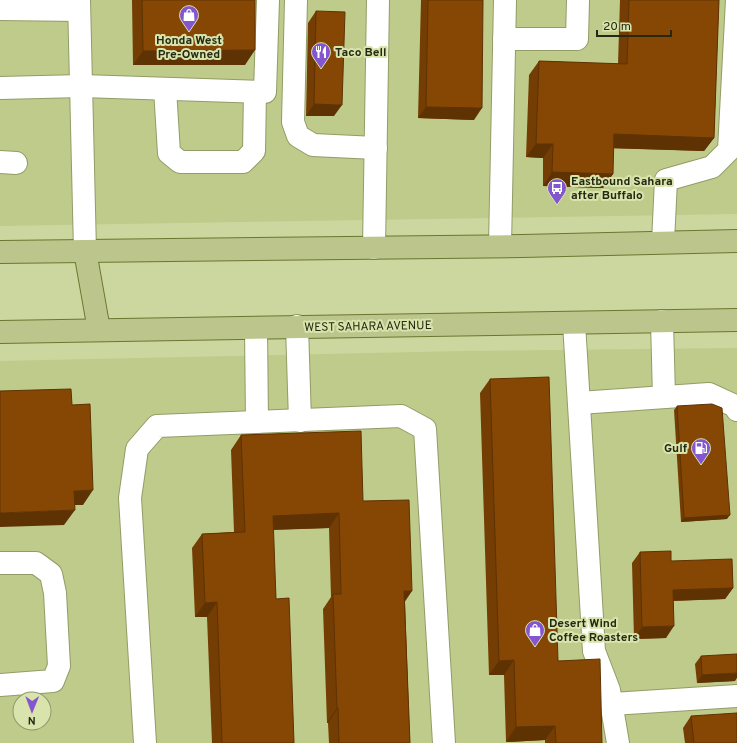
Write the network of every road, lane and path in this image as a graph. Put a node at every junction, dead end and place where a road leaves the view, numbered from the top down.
1 (268, 0) edge
2 (296, 0) edge
3 (378, 0) edge
4 (505, 0) edge
5 (578, 0) edge
6 (737, 0) edge
7 (79, 5) edge
8 (0, 9) edge
9 (504, 39) junction
10 (82, 86) junction
11 (0, 88) edge
12 (166, 89) junction
13 (255, 92) junction
14 (376, 148) junction
15 (737, 241) edge
16 (663, 242) junction
17 (500, 246) junction
18 (374, 248) junction
19 (85, 251) junction
20 (0, 252) edge
21 (737, 320) edge
22 (662, 321) junction
23 (574, 323) junction
24 (298, 326) junction
25 (256, 328) junction
26 (98, 330) junction
27 (0, 332) edge
28 (664, 397) junction
29 (579, 402) junction
30 (737, 410) edge
31 (300, 421) junction
32 (257, 422) junction
33 (0, 563) edge
34 (0, 685) edge
35 (737, 696) edge
36 (612, 704) junction
37 (146, 743) edge
38 (444, 743) edge
39 (618, 743) edge

1 - 13 lane
2 - 14 lane
3 - 14 lane
4 - 9 lane
5 - 9 lane
6 - 16 lane
7 - 8 lane
7 - 10 lane
9 - 17 lane
10 - 11 lane
10 - 12 lane
10 - 19 lane
12 - 13 lane
12 - 13 lane
14 - 18 lane
15 - 16 main road
16 - 17 main road
17 - 18 main road
18 - 19 main road
19 - 20 main road
19 - 26 main road
21 - 22 main road, WEST SAHARA AVENUE
22 - 23 main road, WEST SAHARA AVENUE
22 - 28 lane
23 - 24 main road, WEST SAHARA AVENUE
23 - 29 lane
24 - 25 main road, WEST SAHARA AVENUE
24 - 31 lane
25 - 26 main road, WEST SAHARA AVENUE
25 - 32 lane
26 - 27 main road, WEST SAHARA AVENUE
28 - 29 lane
28 - 30 lane
29 - 36 lane
31 - 32 lane
31 - 38 lane
32 - 37 lane
33 - 34 lane
35 - 36 lane
36 - 39 lane

